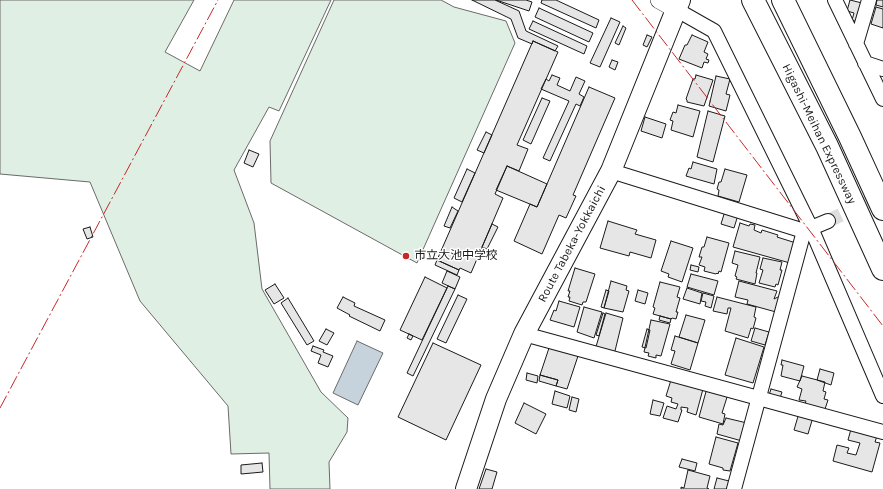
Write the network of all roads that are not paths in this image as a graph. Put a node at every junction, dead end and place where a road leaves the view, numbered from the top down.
1 (659, 0) edge
2 (753, 0) edge
3 (782, 0) edge
4 (835, 0) edge
5 (869, 0) edge
6 (678, 5) edge
7 (856, 44) junction
8 (865, 63) junction
9 (883, 69) edge
10 (883, 99) edge
11 (611, 171) junction
12 (883, 209) edge
13 (828, 221) tunnel mouth
14 (808, 230) junction
15 (883, 269) edge
16 (524, 334) junction
17 (883, 396) edge
18 (759, 399) junction
19 (883, 432) edge
20 (466, 489) edge
21 (734, 489) edge

1 - 6 street
2 - 15 highway, Higashi-Meihan Expressway
3 - 12 highway, Higashi-Meihan Expressway
4 - 7 street
5 - 7 street
6 - 11 main road, Route Tabeka-Yokkaichi
6 - 14 street
7 - 8 street
8 - 9 street
8 - 10 street
11 - 14 street
11 - 16 main road, Route Tabeka-Yokkaichi
13 - 14 street
14 - 17 street
14 - 18 street
16 - 18 street
16 - 20 main road, Route Tabeka-Yokkaichi
18 - 19 street
18 - 21 street

